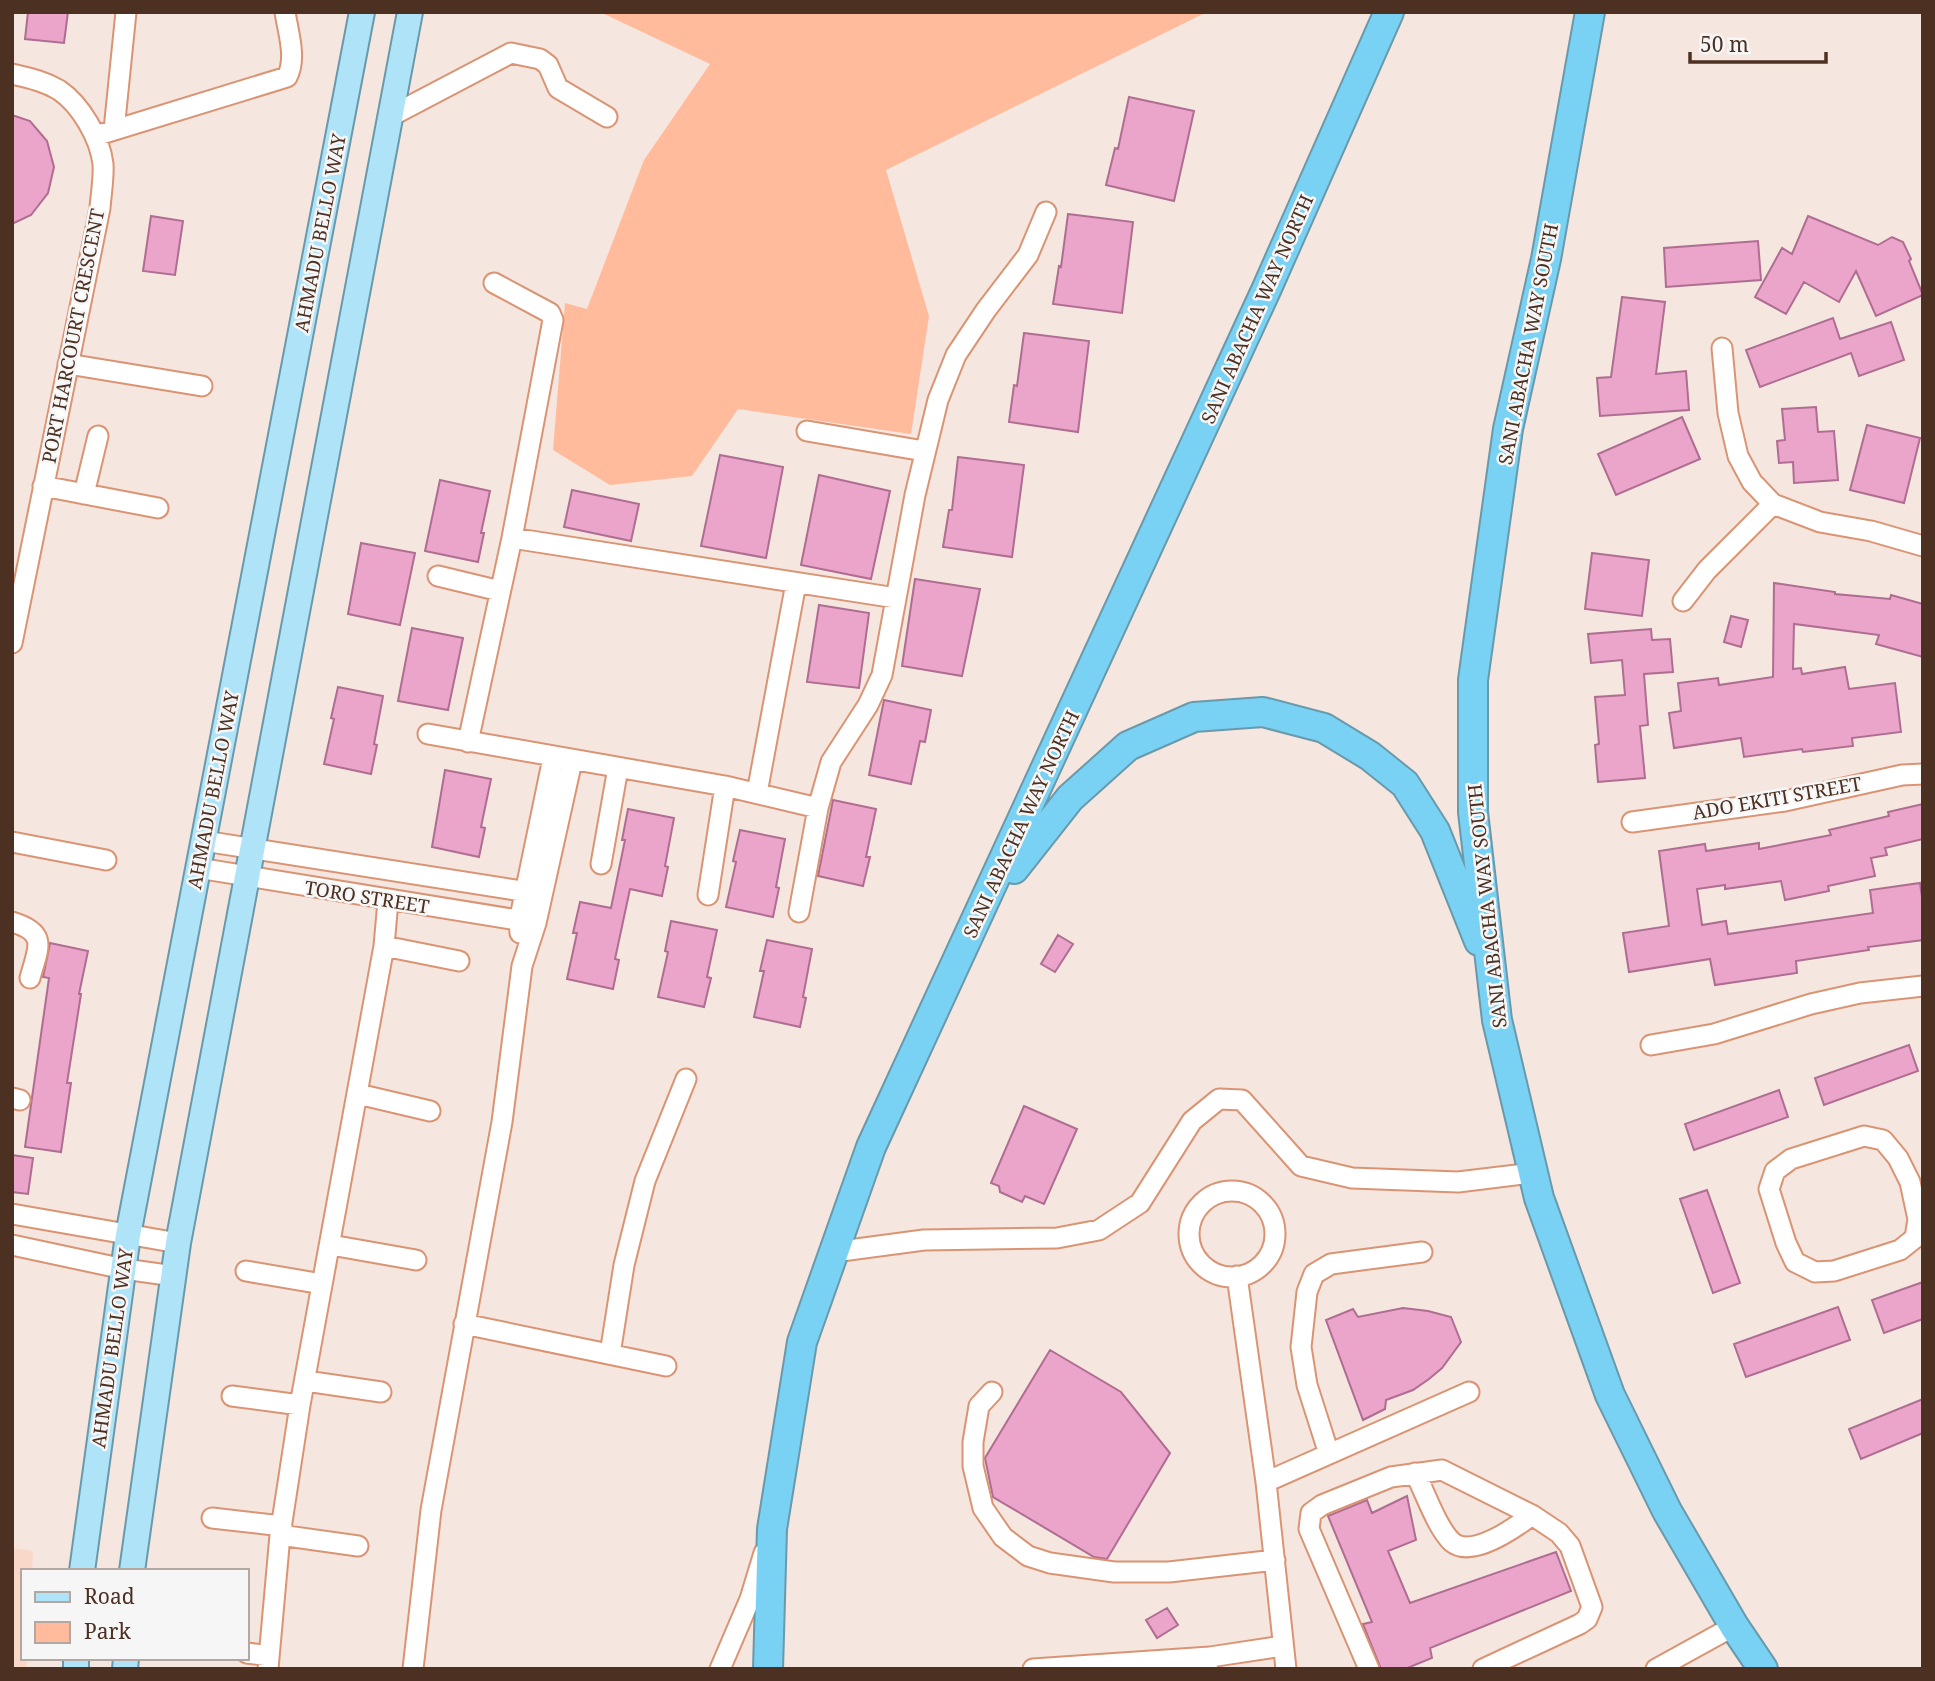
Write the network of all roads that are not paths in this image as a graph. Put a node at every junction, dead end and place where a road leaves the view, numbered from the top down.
1 (126, 12) edge
2 (285, 12) edge
3 (362, 12) edge
4 (410, 12) edge
5 (1389, 12) edge
6 (1590, 12) edge
7 (12, 74) edge
8 (391, 116) junction
9 (607, 117) dead end
10 (104, 133) junction
11 (1046, 212) dead end
12 (494, 283) dead end
13 (1722, 348) dead end
14 (68, 364) junction
15 (202, 386) dead end
16 (807, 431) dead end
17 (98, 436) dead end
18 (924, 451) junction
19 (43, 486) junction
20 (83, 494) junction
21 (1773, 505) junction
22 (158, 508) dead end
23 (512, 538) junction
24 (1923, 546) edge
25 (438, 576) dead end
26 (796, 583) junction
27 (500, 591) junction
28 (896, 598) junction
29 (1684, 601) dead end
30 (12, 643) edge
31 (428, 734) dead end
32 (468, 743) junction
33 (553, 758) junction
34 (572, 761) junction
35 (618, 768) junction
36 (1923, 774) edge
37 (725, 786) junction
38 (757, 793) junction
39 (818, 808) junction
40 (1632, 822) dead end
41 (204, 841) junction
42 (12, 842) edge
43 (251, 850) junction
44 (106, 860) dead end
45 (601, 864) dead end
46 (198, 868) junction
47 (245, 877) junction
48 (533, 894) junction
49 (708, 895) dead end
50 (388, 901) junction
51 (799, 912) dead end
52 (12, 922) edge
53 (527, 923) junction
54 (384, 946) junction
55 (459, 961) dead end
56 (1491, 969) junction
57 (952, 976) junction
58 (30, 978) dead end
59 (1923, 986) edge
60 (1651, 1045) dead end
61 (687, 1079) dead end
62 (358, 1094) junction
63 (430, 1111) dead end
64 (1532, 1172) junction
65 (1916, 1180) edge
66 (12, 1214) edge
67 (128, 1235) junction
68 (178, 1242) junction
69 (12, 1245) edge
70 (331, 1245) junction
71 (834, 1252) junction
72 (1422, 1252) dead end
73 (416, 1260) dead end
74 (124, 1269) junction
75 (246, 1271) dead end
76 (174, 1276) junction
77 (1237, 1276) junction
78 (322, 1284) junction
79 (464, 1324) junction
80 (610, 1354) junction
81 (666, 1366) dead end
82 (306, 1381) junction
83 (381, 1392) dead end
84 (992, 1392) dead end
85 (1469, 1392) dead end
86 (232, 1396) dead end
87 (300, 1405) junction
88 (1329, 1454) junction
89 (1415, 1474) junction
90 (1266, 1482) junction
91 (1532, 1515) junction
92 (212, 1518) dead end
93 (772, 1529) junction
94 (281, 1530) junction
95 (358, 1546) dead end
96 (1275, 1560) junction
97 (82, 1569) edge
98 (132, 1569) edge
99 (1734, 1626) junction
100 (1283, 1646) junction
101 (248, 1653) edge
102 (269, 1662) edge
103 (1208, 1663) edge
104 (1762, 1668) edge
105 (413, 1669) edge
106 (720, 1669) edge
107 (768, 1669) edge
108 (1033, 1669) edge
109 (1286, 1669) edge
110 (1368, 1669) edge
111 (1483, 1669) edge
112 (1656, 1669) edge

1 - 10 street
2 - 10 street
3 - 41 main road, AHMADU BELLO WAY
4 - 8 main road
5 - 57 highway, SANI ABACHA WAY NORTH
6 - 56 highway, SANI ABACHA WAY SOUTH
7 - 10 street, PORT HARCOURT CRESCENT
8 - 9 street
8 - 43 main road
10 - 14 street, PORT HARCOURT CRESCENT
11 - 18 street
12 - 23 street
13 - 21 street
14 - 15 street
14 - 19 street, PORT HARCOURT CRESCENT
16 - 18 street
17 - 20 street
18 - 28 street
19 - 20 street
19 - 30 street, PORT HARCOURT CRESCENT
20 - 22 street
21 - 24 street
21 - 29 street
23 - 26 street
23 - 27 street
25 - 27 street
26 - 28 street
26 - 38 street
27 - 32 street
28 - 39 street
31 - 32 street
32 - 33 street
33 - 34 street
33 - 48 street
34 - 35 street
34 - 48 street
35 - 37 street
35 - 45 street
36 - 40 street, ADO EKITI STREET
37 - 38 street
37 - 49 street
38 - 39 street
39 - 51 street
41 - 43 street, TORO STREET
41 - 46 main road, AHMADU BELLO WAY
42 - 44 street
43 - 47 main road
43 - 48 street, TORO STREET
46 - 47 street, TORO STREET
46 - 67 main road, AHMADU BELLO WAY
47 - 50 street, TORO STREET
47 - 68 main road
48 - 53 street
50 - 53 street, TORO STREET
50 - 54 street
52 - 58 street
53 - 79 street
54 - 55 street
54 - 62 street
56 - 57 highway
56 - 64 highway, SANI ABACHA WAY SOUTH
57 - 71 highway, SANI ABACHA WAY NORTH
59 - 60 street
61 - 80 street
62 - 63 street
62 - 70 street
64 - 71 street
64 - 99 highway, SANI ABACHA WAY SOUTH
65 - 65 street
66 - 67 street
67 - 68 street
67 - 74 main road, AHMADU BELLO WAY
68 - 76 main road
69 - 74 street
70 - 73 street
70 - 78 street
71 - 93 highway, SANI ABACHA WAY NORTH
72 - 88 street
74 - 76 street
74 - 97 main road, AHMADU BELLO WAY
75 - 78 street
76 - 98 main road
77 - 77 street
77 - 90 street
78 - 82 street
79 - 80 street
79 - 105 street
80 - 81 street
82 - 83 street
82 - 87 street
84 - 96 street
85 - 88 street
86 - 87 street
87 - 94 street
88 - 90 street
89 - 91 street
89 - 91 street
89 - 110 street
90 - 96 street
91 - 111 street
92 - 94 street
93 - 106 street
93 - 107 highway, SANI ABACHA WAY NORTH
94 - 95 street
94 - 102 street
96 - 100 street
99 - 104 highway, SANI ABACHA WAY SOUTH
99 - 112 street
100 - 103 street
100 - 109 street
101 - 102 street
103 - 108 street

